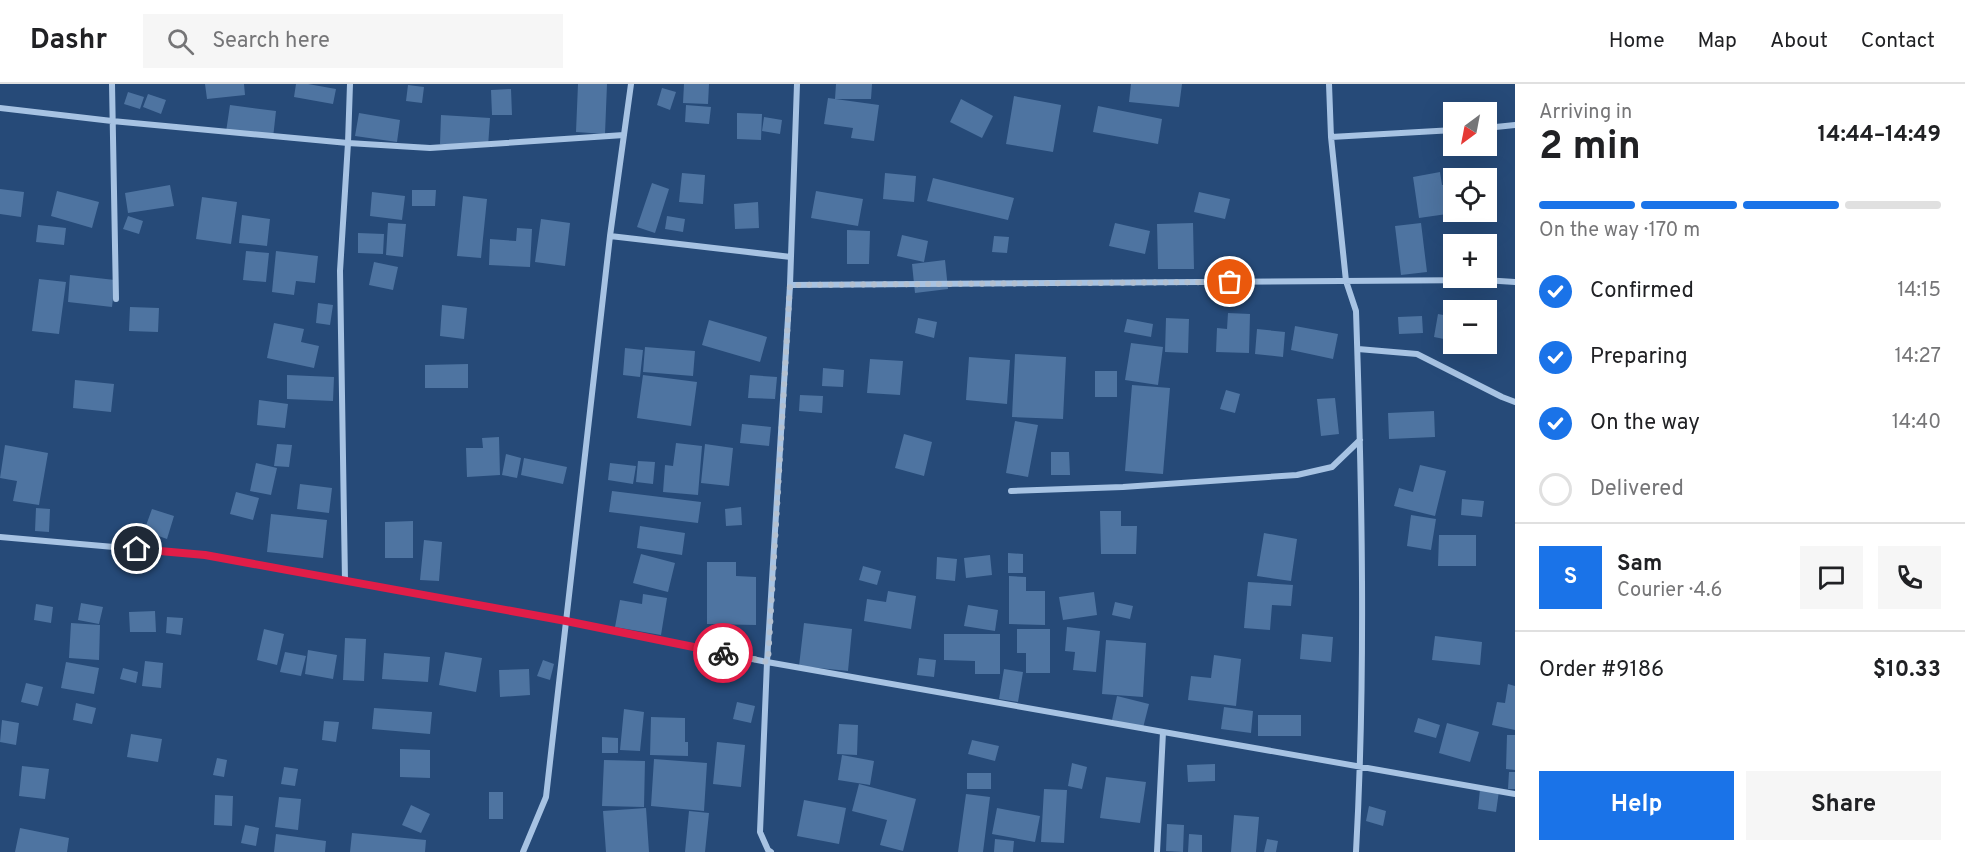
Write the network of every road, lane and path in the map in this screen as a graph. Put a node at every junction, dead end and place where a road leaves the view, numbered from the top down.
1 (112, 84) edge
2 (350, 84) edge
3 (631, 84) edge
4 (797, 84) edge
5 (1329, 84) edge
6 (0, 108) edge
7 (112, 122) junction
8 (1515, 125) edge
9 (1497, 127) edge
10 (1443, 131) edge
11 (624, 135) junction
12 (1331, 137) junction
13 (348, 143) junction
14 (610, 236) junction
15 (791, 257) junction
16 (1346, 281) junction
17 (1515, 282) edge
18 (790, 285) junction
19 (116, 298) dead end
20 (1358, 350) junction
21 (1515, 402) edge
22 (1360, 440) junction
23 (1011, 491) dead end
24 (0, 537) edge
25 (345, 581) junction
26 (566, 621) junction
27 (768, 662) junction
28 (1163, 732) junction
29 (1360, 767) junction
30 (1515, 794) edge
31 (523, 852) edge
32 (771, 852) edge
33 (1157, 852) edge
34 (1356, 852) edge

1 - 7 street
2 - 13 street
3 - 11 street
4 - 15 street
5 - 12 street
6 - 7 street
7 - 13 street
7 - 19 street
8 - 9 street
10 - 12 street
11 - 13 street
11 - 14 street
12 - 16 street
13 - 25 street
14 - 15 street
14 - 26 street
15 - 18 street
16 - 17 street
16 - 18 street
16 - 20 street
18 - 27 street
20 - 21 street
20 - 22 street
22 - 23 street
22 - 29 street
24 - 25 street
25 - 26 street
26 - 27 street
26 - 31 street
27 - 28 street
27 - 32 street
28 - 29 street
28 - 33 street
29 - 30 street
29 - 34 street

